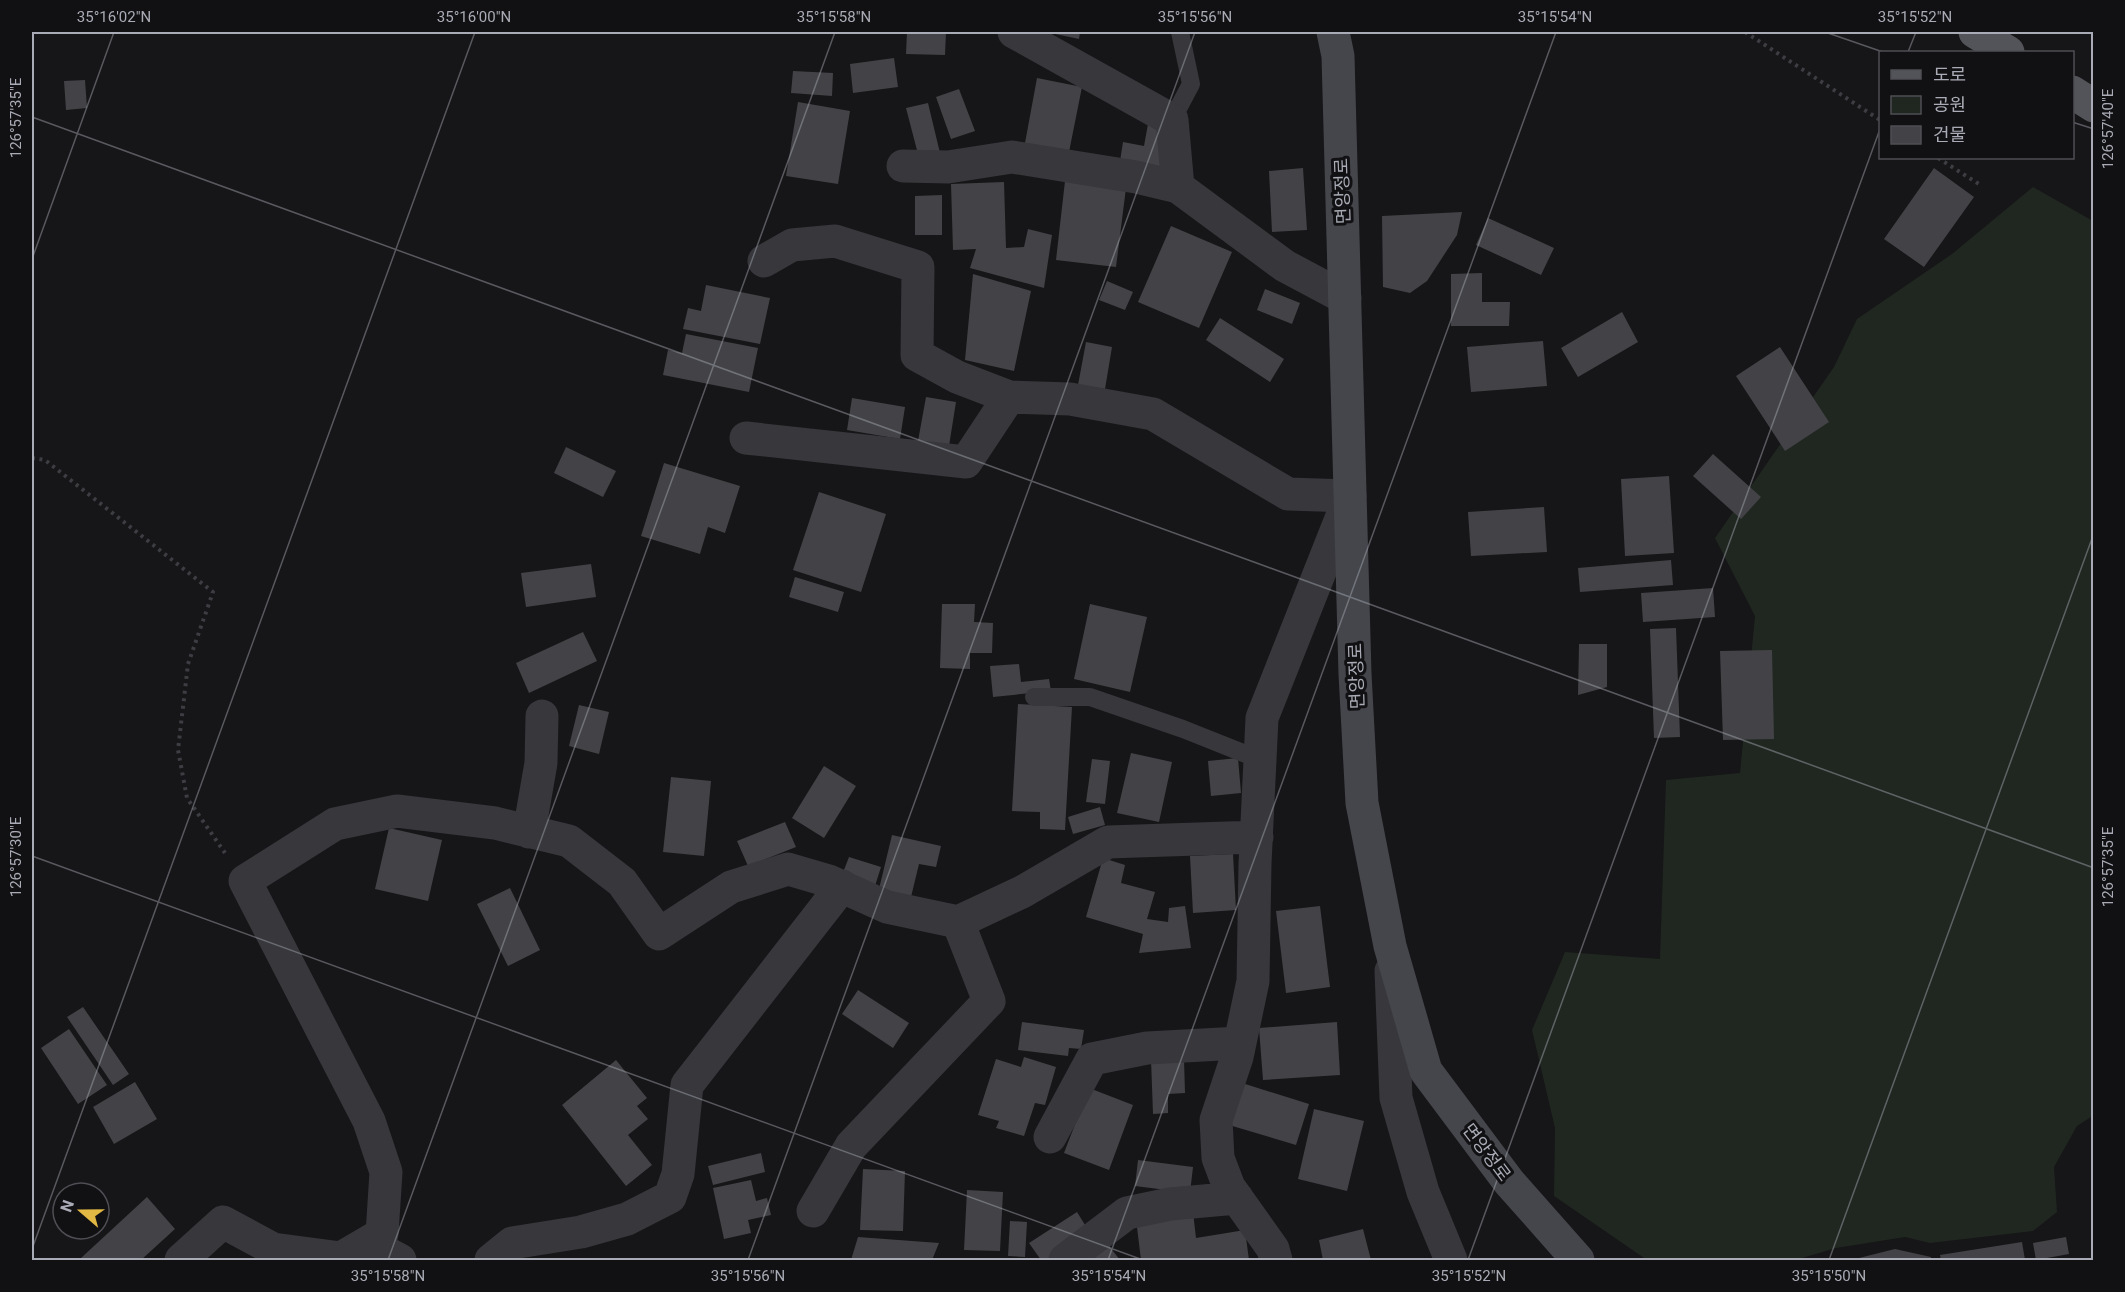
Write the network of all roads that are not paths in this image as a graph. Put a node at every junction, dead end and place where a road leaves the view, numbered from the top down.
1 (1014, 32) edge
2 (1180, 32) edge
3 (1333, 32) edge
4 (1975, 32) edge
5 (2006, 51) edge
6 (2074, 93) edge
7 (2094, 106) edge
8 (1172, 120) junction
9 (903, 166) dead end
10 (1178, 187) junction
11 (764, 261) dead end
12 (1345, 298) junction
13 (1009, 397) junction
14 (746, 438) dead end
15 (1350, 496) junction
16 (1034, 697) dead end
17 (542, 716) dead end
18 (1261, 760) junction
19 (529, 832) junction
20 (1257, 837) junction
21 (842, 886) junction
22 (958, 922) junction
23 (1390, 945) junction
24 (1240, 1043) junction
25 (1050, 1137) dead end
26 (1237, 1198) junction
27 (813, 1211) dead end
28 (368, 1243) junction
29 (181, 1260) edge
30 (400, 1260) edge
31 (491, 1260) edge
32 (1065, 1260) edge
33 (1276, 1260) edge
34 (1451, 1260) edge
35 (1578, 1260) edge

1 - 8 street
2 - 8 lane
3 - 12 main road, 면앙정로
4 - 5 main road
6 - 7 main road
8 - 10 street
9 - 10 street
10 - 12 street
11 - 13 street
12 - 15 main road, 면앙정로
13 - 14 street
13 - 15 street
15 - 18 street
15 - 23 main road, 면앙정로
16 - 18 lane
17 - 19 street
18 - 20 street
19 - 21 street
19 - 28 street
20 - 22 street
20 - 24 street
21 - 22 street
21 - 31 street
22 - 27 street
23 - 34 street
23 - 35 main road, 면앙정로
24 - 25 street
24 - 26 street
26 - 32 street
26 - 33 street
28 - 29 street
28 - 30 street

